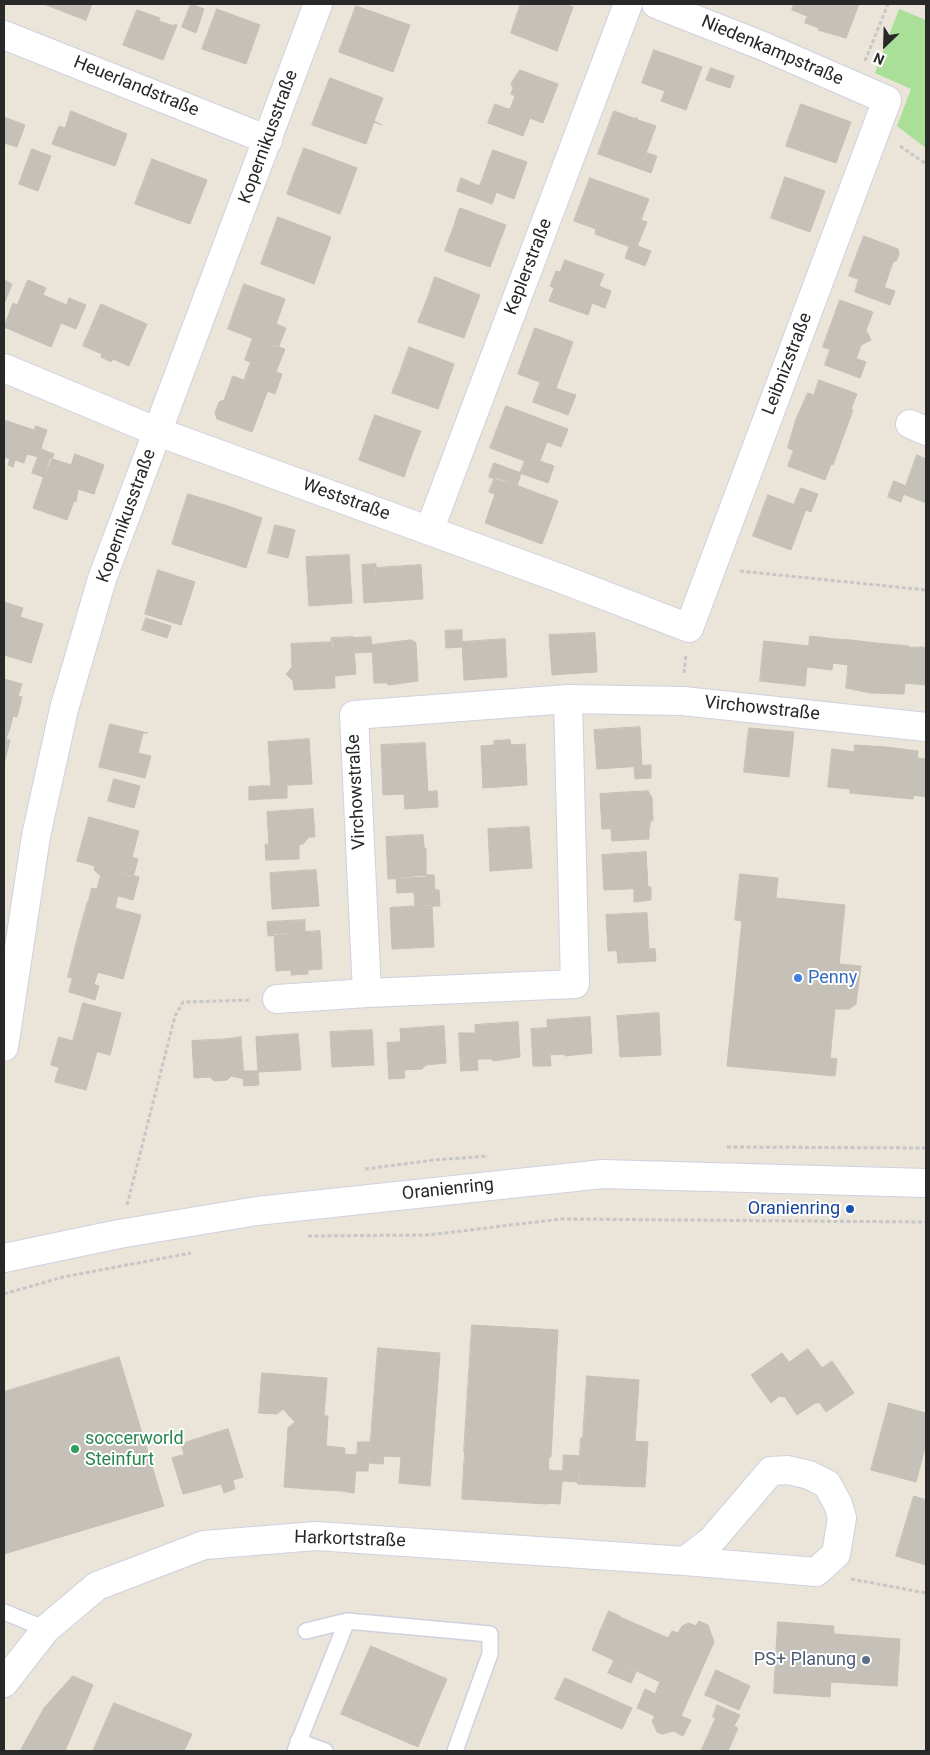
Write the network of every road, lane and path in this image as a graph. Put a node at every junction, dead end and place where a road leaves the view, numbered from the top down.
1 (318, 4) edge
2 (628, 4) edge
3 (656, 4) edge
4 (888, 4) edge
5 (4, 35) edge
6 (855, 86) junction
7 (887, 100) joint
8 (268, 140) junction
9 (4, 368) edge
10 (158, 432) junction
11 (429, 531) junction
12 (713, 562) junction
13 (926, 590) edge
14 (689, 628) junction
15 (568, 699) junction
16 (683, 701) junction
17 (926, 727) edge
18 (367, 993) junction
19 (277, 999) joint
20 (4, 1047) edge
21 (926, 1183) edge
22 (126, 1208) dead end
23 (926, 1222) edge
24 (306, 1236) dead end
25 (200, 1251) dead end
26 (4, 1258) edge
27 (4, 1294) edge
28 (685, 1560) junction
29 (816, 1572) junction
30 (926, 1593) edge
31 (4, 1612) edge
32 (347, 1621) junction
33 (46, 1629) junction
34 (306, 1631) dead end
35 (4, 1683) edge
36 (296, 1746) edge
37 (325, 1751) edge
38 (454, 1751) edge

1 - 8 street, Kopernikusstraße
2 - 11 street, Keplerstraße
3 - 6 street, Niedenkampstraße
4 - 6 path
5 - 8 street, Heuerlandstraße
6 - 7 street, Niedenkampstraße
7 - 12 street, Leibnizstraße
8 - 10 street, Kopernikusstraße
9 - 10 street, Weststraße
10 - 11 street, Weststraße
10 - 20 street, Kopernikusstraße
11 - 14 street, Weststraße
12 - 13 path
12 - 14 street, Leibnizstraße
14 - 16 path
15 - 16 street, Virchowstraße
15 - 18 street, Virchowstraße
15 - 18 street
16 - 17 street, Virchowstraße
18 - 19 street
19 - 22 path
21 - 26 street, Oranienring
23 - 24 path
25 - 27 path
28 - 29 street, Harkortstraße
28 - 29 street
28 - 33 street, Harkortstraße
29 - 30 path
31 - 33 lane
32 - 34 lane
32 - 36 lane
32 - 38 lane
33 - 35 street, Harkortstraße
36 - 37 lane

